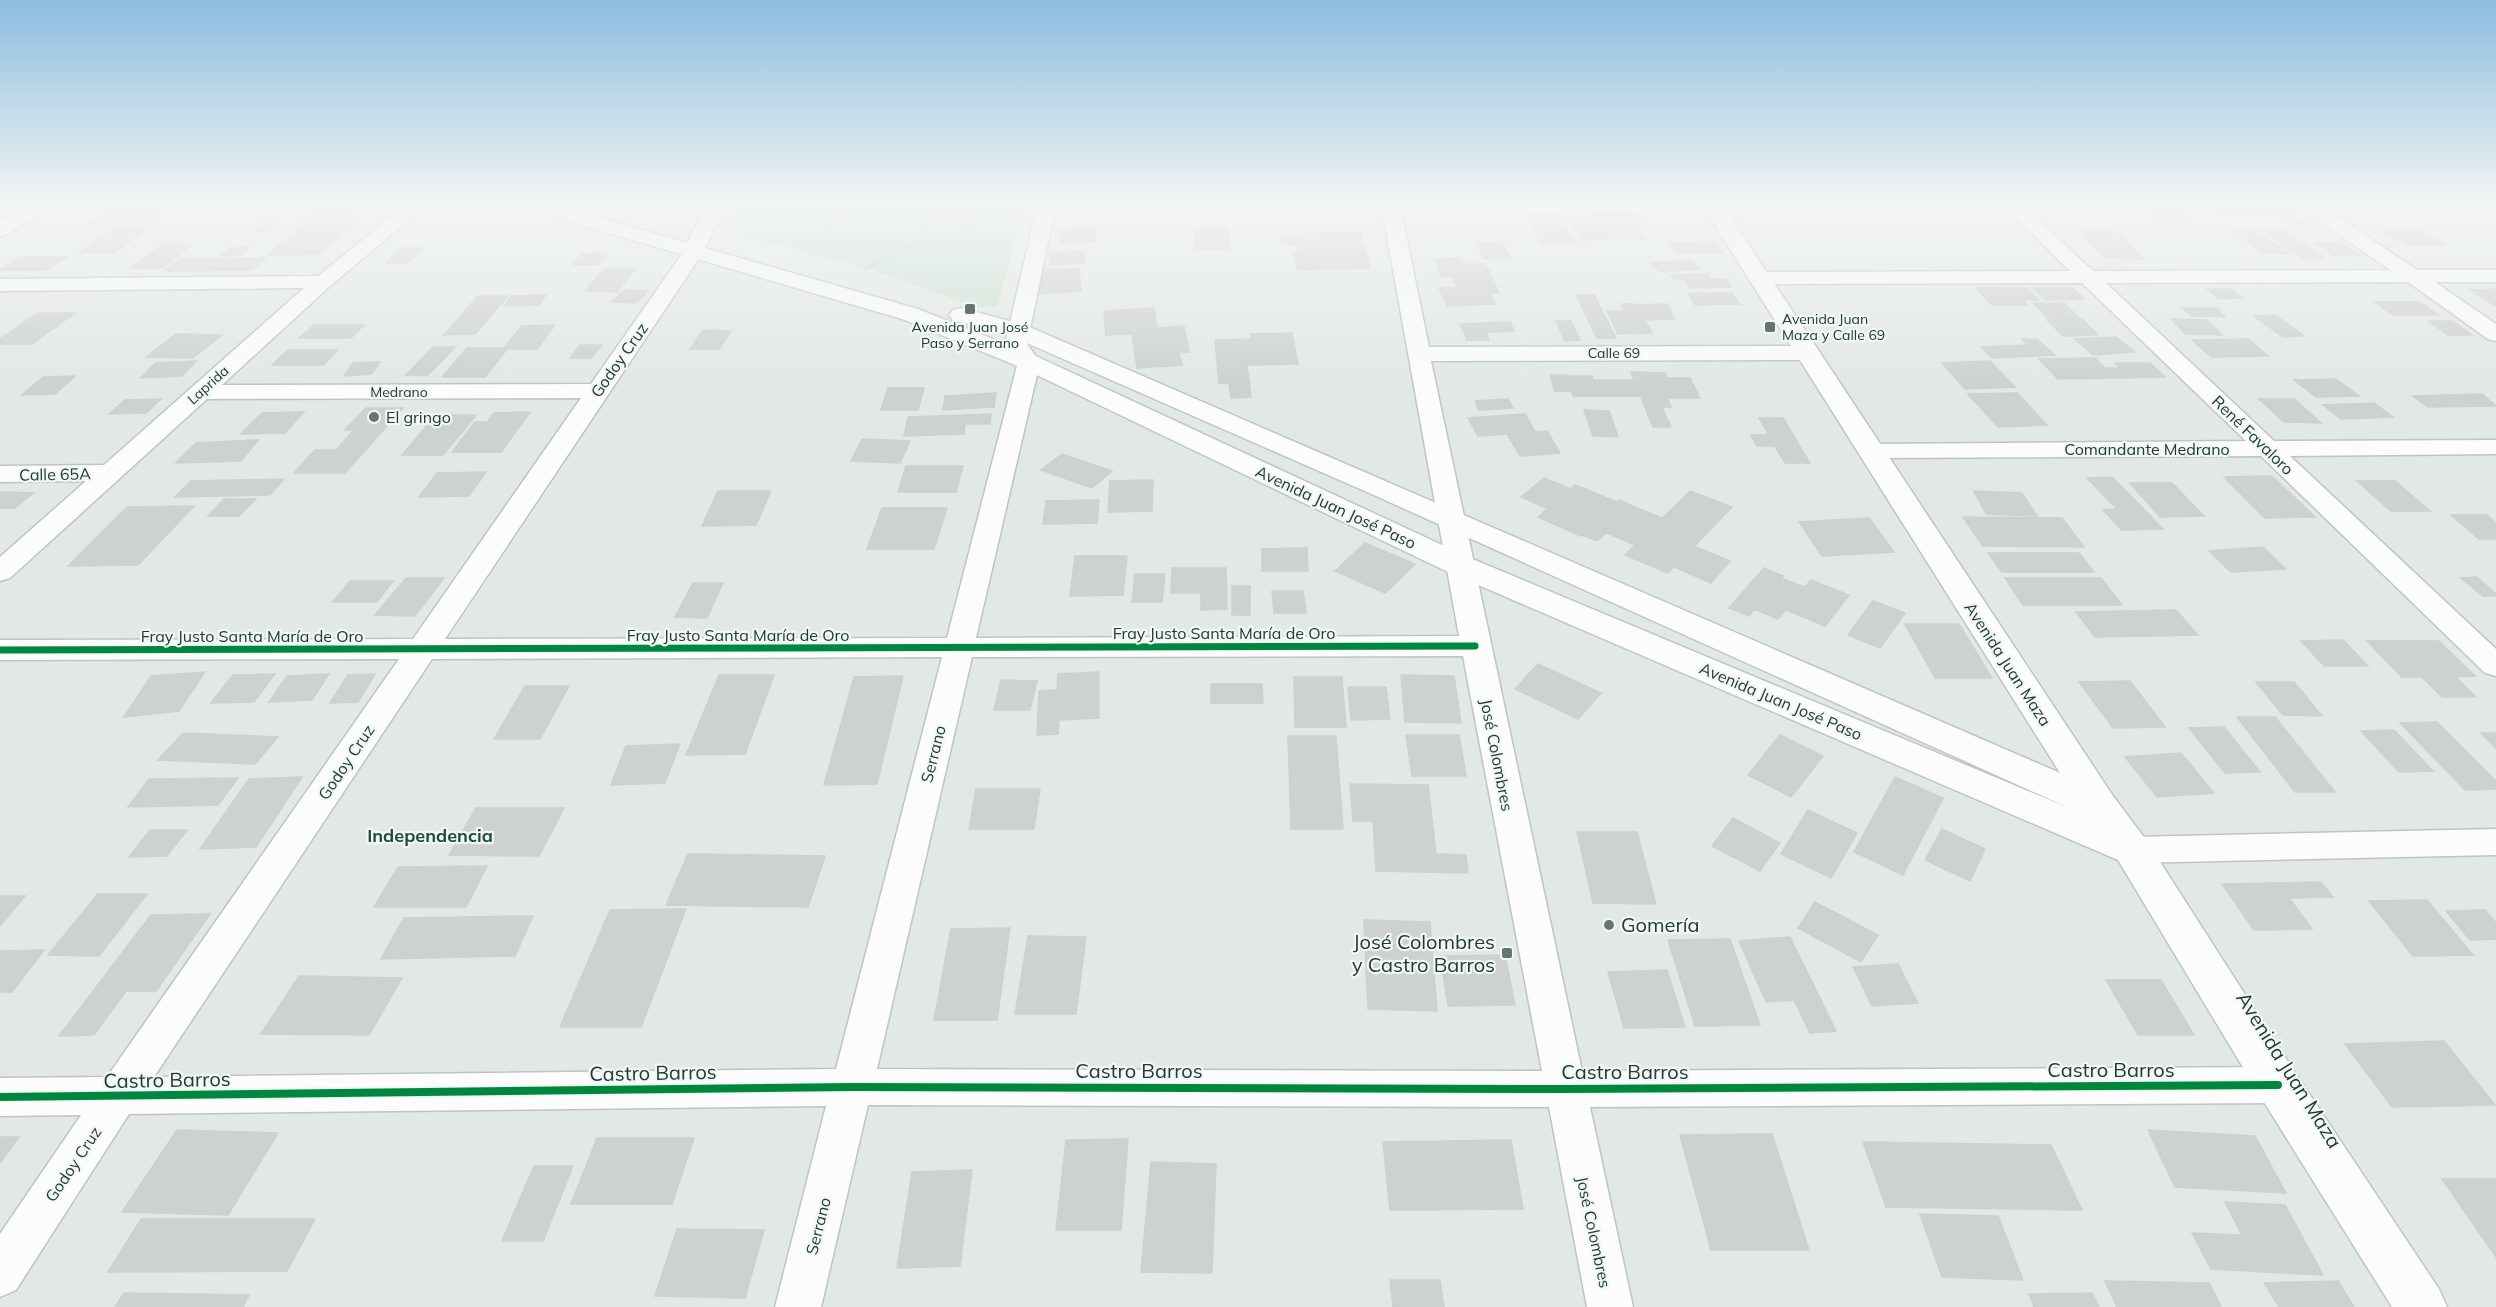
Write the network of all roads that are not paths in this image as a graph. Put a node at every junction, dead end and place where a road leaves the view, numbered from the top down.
1 (345, 264) edge
2 (676, 264) edge
3 (771, 264) edge
4 (802, 264) edge
5 (1037, 264) edge
6 (1402, 264) edge
7 (1751, 264) edge
8 (2074, 264) edge
9 (2395, 264) edge
10 (2413, 276) junction
11 (2496, 276) edge
12 (2088, 277) junction
13 (1760, 278) junction
14 (323, 282) junction
15 (0, 285) edge
16 (2496, 334) edge
17 (1024, 347) junction
18 (1809, 353) junction
19 (1419, 354) junction
20 (597, 391) junction
21 (200, 392) junction
22 (2496, 447) edge
23 (2266, 448) junction
24 (1871, 451) junction
25 (110, 473) junction
26 (0, 474) edge
27 (1450, 519) junction
28 (1459, 565) junction
29 (0, 572) edge
30 (1475, 646) junction
31 (959, 648) junction
32 (423, 649) junction
33 (0, 650) edge
34 (2496, 666) edge
35 (2100, 806) junction
36 (2496, 842) edge
37 (2132, 850) junction
38 (2278, 1085) junction
39 (852, 1087) junction
40 (1564, 1089) junction
41 (0, 1097) edge
42 (117, 1097) junction
43 (0, 1274) edge
44 (798, 1307) edge
45 (1610, 1307) edge
46 (2421, 1307) edge

1 - 14 street, Laprida
2 - 20 street, Godoy Cruz
3 - 17 main road, Avenida Juan José Paso
4 - 17 main road, Avenida Juan José Paso
5 - 17 street, Serrano
6 - 19 street, José Colombres
7 - 13 main road, Avenida Juan Maza
8 - 12 street, René Favaloro
9 - 10 street
10 - 11 street
10 - 12 street
10 - 16 street
12 - 13 street
12 - 23 street, René Favaloro
13 - 18 main road, Avenida Juan Maza
14 - 15 street
14 - 21 street, Laprida
17 - 27 main road, Avenida Juan José Paso
17 - 28 main road, Avenida Juan José Paso
17 - 31 street, Serrano
18 - 19 street, Calle 69
18 - 24 main road, Avenida Juan Maza
19 - 27 street, José Colombres
20 - 21 street, Medrano
20 - 32 street, Godoy Cruz
21 - 25 street, Laprida
22 - 23 street, Comandante Medrano
23 - 24 street, Comandante Medrano
23 - 34 street, René Favaloro
24 - 35 main road, Avenida Juan Maza
25 - 26 street, Calle 65A
25 - 29 street, Laprida
27 - 28 street, José Colombres
27 - 35 main road, Avenida Juan José Paso
28 - 30 street, José Colombres
28 - 37 main road, Avenida Juan José Paso
30 - 31 street, Fray Justo Santa María de Oro
30 - 40 street, José Colombres
31 - 32 street, Fray Justo Santa María de Oro
31 - 39 street, Serrano
32 - 33 street, Fray Justo Santa María de Oro
32 - 42 street, Godoy Cruz
35 - 37 main road, Avenida Juan Maza
36 - 37 street
37 - 38 main road, Avenida Juan Maza
38 - 40 street, Castro Barros
38 - 46 main road, Avenida Juan Maza
39 - 40 street, Castro Barros
39 - 42 street, Castro Barros
39 - 44 street, Serrano
40 - 45 street, José Colombres
41 - 42 street, Castro Barros
42 - 43 street, Godoy Cruz

